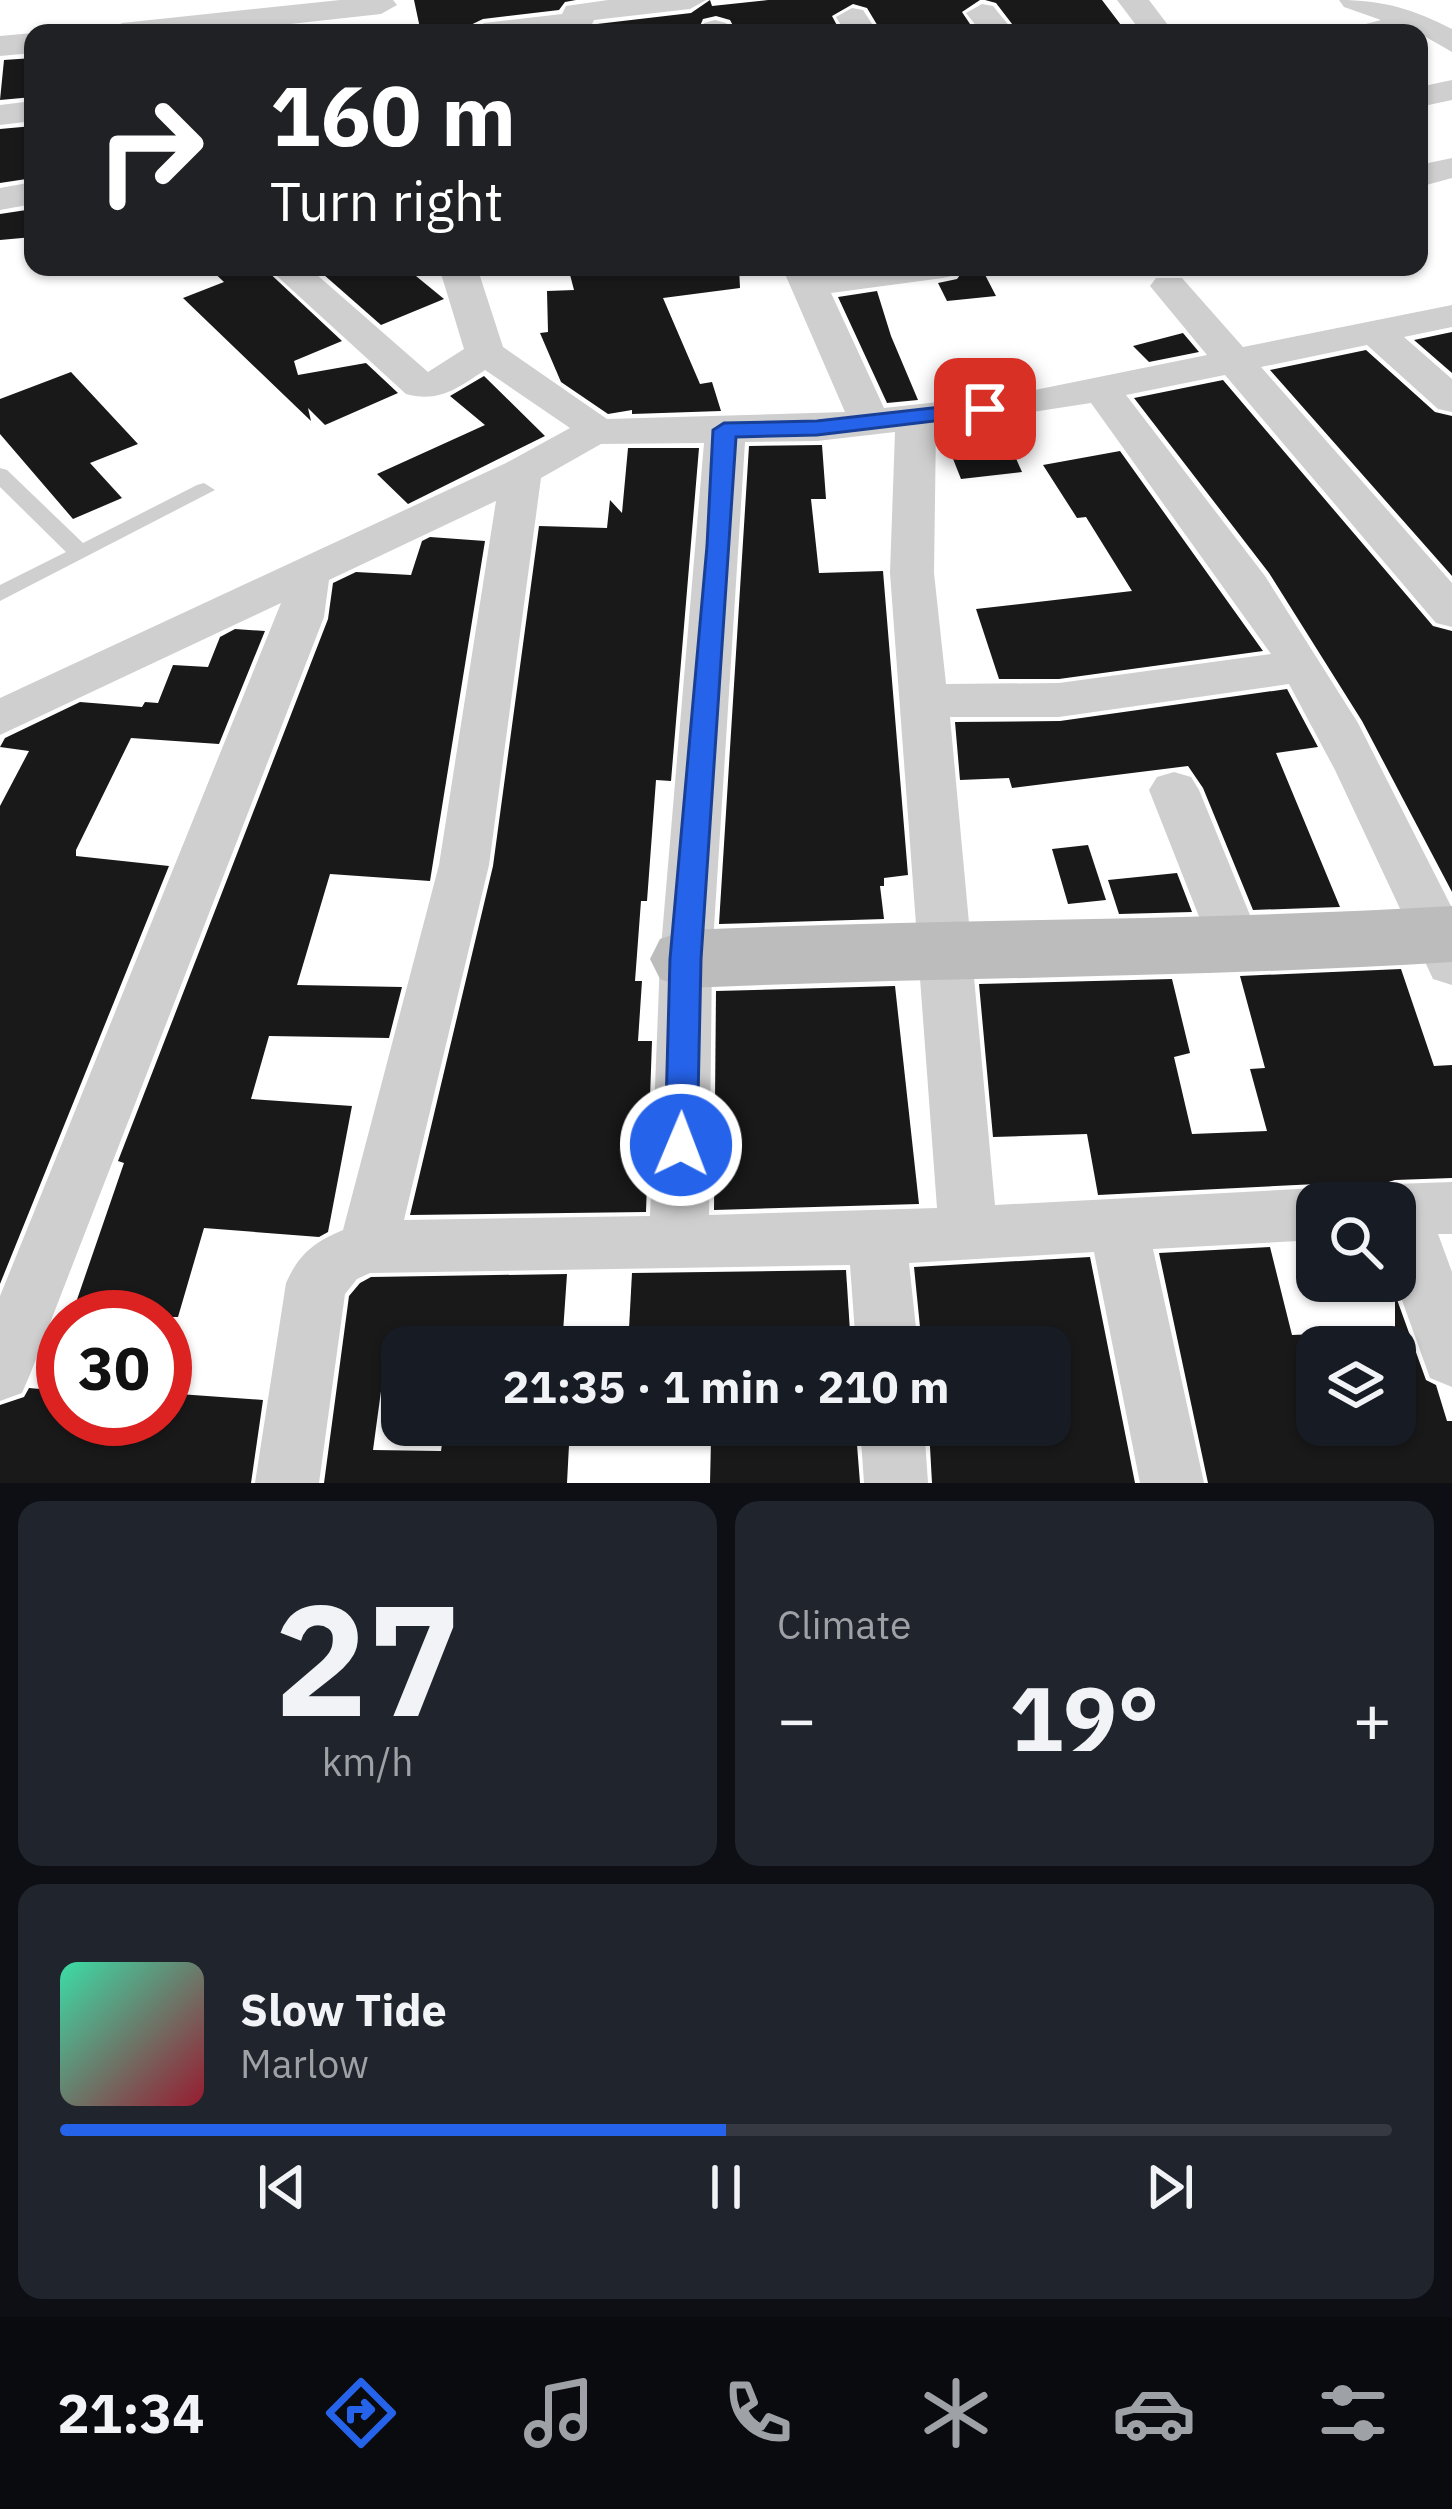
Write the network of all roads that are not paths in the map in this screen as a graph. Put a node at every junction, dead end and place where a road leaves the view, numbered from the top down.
1 (690, 0) edge
2 (1133, 0) edge
3 (1355, 0) edge
4 (643, 3) edge
5 (384, 13) edge
6 (578, 17) edge
7 (1413, 21) junction
8 (240, 24) edge
9 (537, 24) edge
10 (1151, 24) edge
11 (1402, 24) edge
12 (1419, 24) edge
13 (296, 276) edge
14 (461, 276) edge
15 (805, 276) edge
16 (1169, 286) dead end
17 (1452, 316) edge
18 (1376, 333) junction
19 (485, 352) junction
20 (1238, 362) junction
21 (1101, 389) junction
22 (1452, 400) edge
23 (916, 418) junction
24 (870, 423) junction
25 (724, 430) junction
26 (593, 432) junction
27 (521, 472) junction
28 (0, 475) edge
29 (204, 490) dead end
30 (80, 553) junction
31 (309, 570) junction
32 (0, 594) edge
33 (1452, 611) edge
34 (1299, 666) junction
35 (927, 701) junction
36 (2, 720) edge
37 (1174, 790) dead end
38 (1447, 944) edge
39 (1237, 947) junction
40 (943, 948) junction
41 (686, 959) junction
42 (1416, 1209) edge
43 (1296, 1215) edge
44 (1118, 1225) junction
45 (968, 1231) junction
46 (679, 1238) junction
47 (877, 1238) junction
48 (368, 1247) junction
49 (884, 1326) edge
50 (1452, 1358) edge
51 (0, 1372) edge
52 (893, 1446) edge
53 (287, 1483) edge
54 (896, 1483) edge
55 (1172, 1483) edge

1 - 4 street
2 - 10 street
3 - 7 street
4 - 6 street
5 - 8 street
6 - 9 street
7 - 11 street
7 - 12 street
13 - 19 street
14 - 19 street
15 - 24 street
16 - 20 street
17 - 18 street
18 - 20 street
18 - 22 street
19 - 26 street
20 - 21 street
20 - 33 street
21 - 23 street
21 - 34 street
23 - 24 street
23 - 35 street
24 - 25 street
25 - 26 street
25 - 41 street
26 - 27 street
27 - 31 street
27 - 48 street
28 - 30 lane
29 - 30 lane
30 - 32 lane
31 - 36 street
31 - 51 street
34 - 35 street
34 - 38 street
35 - 40 street
37 - 39 street
38 - 39 street
39 - 40 street
40 - 41 street
40 - 45 street
41 - 46 street
42 - 50 street
43 - 44 street
44 - 45 street
44 - 55 street
45 - 47 street
46 - 47 street
46 - 48 street
47 - 49 street
48 - 53 street
52 - 54 street

